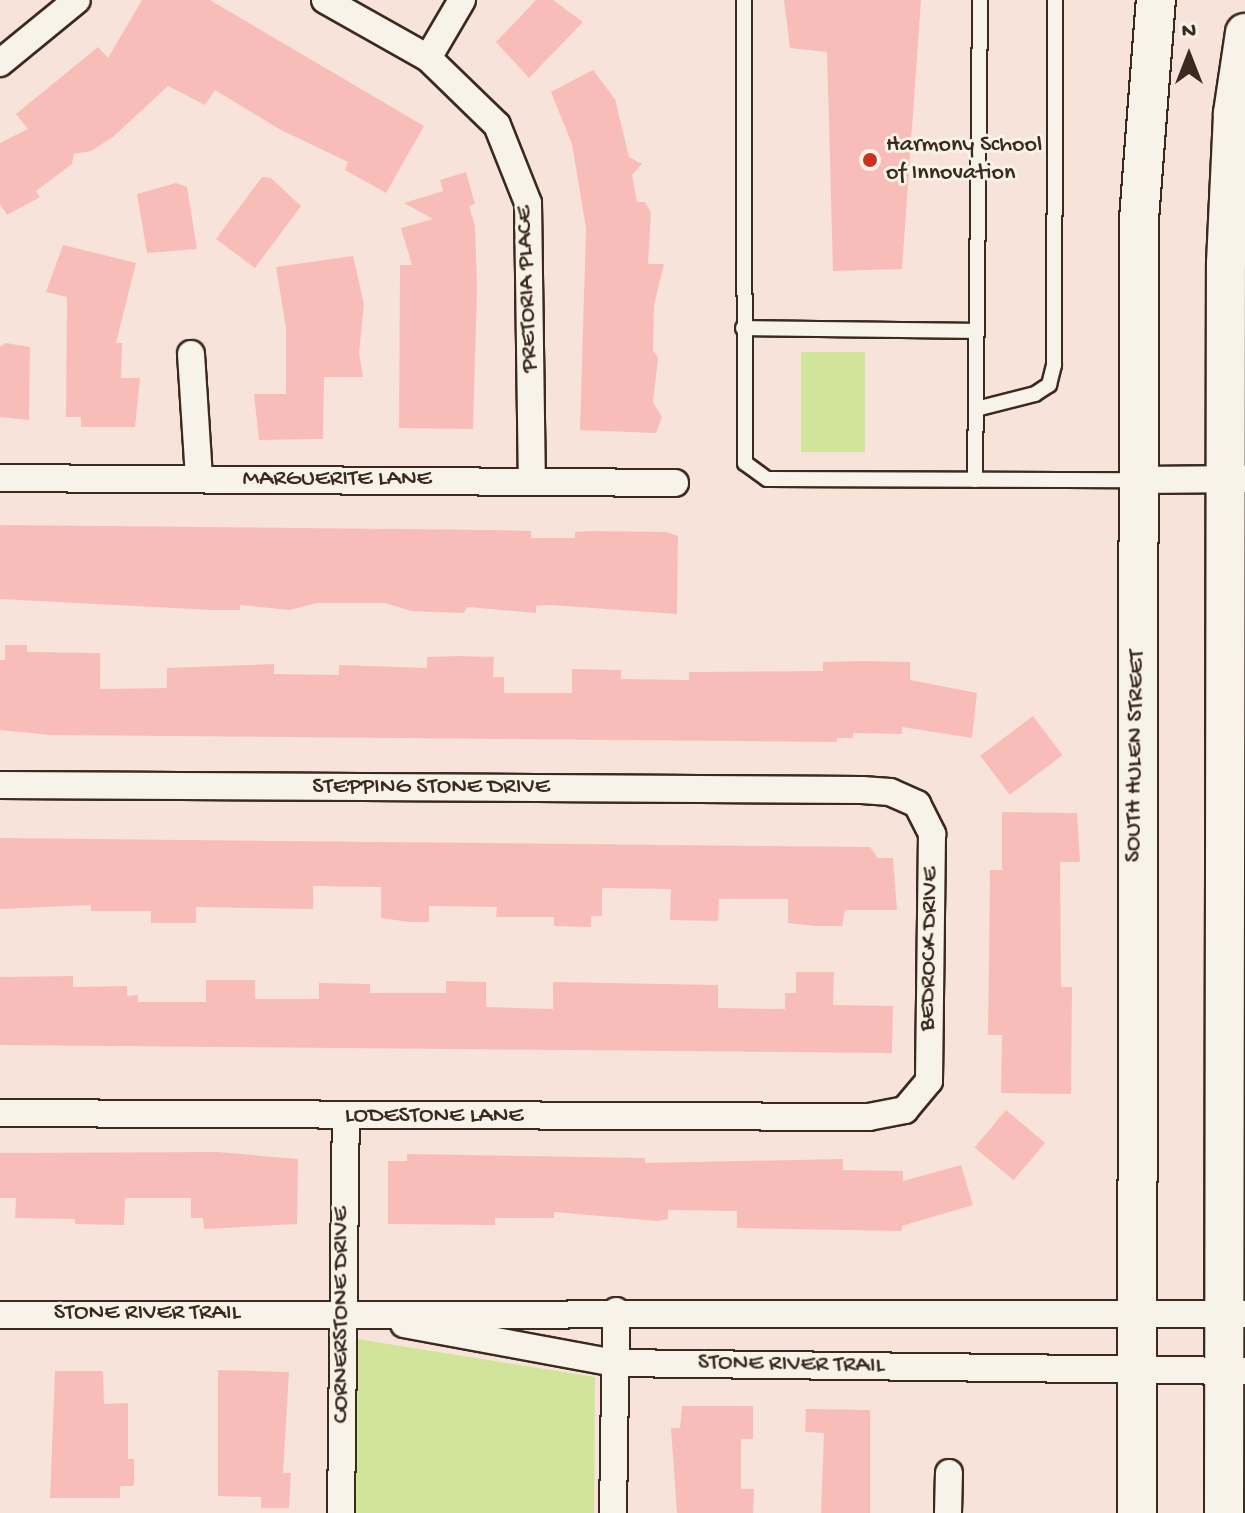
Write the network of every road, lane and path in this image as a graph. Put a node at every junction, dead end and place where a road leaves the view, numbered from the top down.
1 (77, 0) edge
2 (325, 0) edge
3 (462, 0) edge
4 (744, 0) edge
5 (980, 0) edge
6 (1055, 0) edge
7 (1156, 0) edge
8 (1245, 33) edge
9 (428, 58) junction
10 (0, 63) edge
11 (743, 328) junction
12 (976, 331) junction
13 (191, 354) dead end
14 (976, 409) junction
15 (0, 478) edge
16 (199, 479) junction
17 (1237, 479) edge
18 (975, 480) junction
19 (1140, 480) junction
20 (532, 482) junction
21 (675, 483) dead end
22 (0, 785) edge
23 (862, 790) joint
24 (0, 1113) edge
25 (346, 1117) junction
26 (869, 1117) joint
27 (1136, 1310) junction
28 (616, 1311) junction
29 (342, 1312) junction
30 (1235, 1314) edge
31 (0, 1315) edge
32 (615, 1363) junction
33 (1136, 1370) junction
34 (1235, 1371) edge
35 (949, 1473) dead end
36 (341, 1513) edge
37 (613, 1513) edge
38 (948, 1513) edge
39 (1137, 1513) edge
40 (1224, 1513) edge

1 - 10 street
2 - 9 street, PRETORIA PLACE
3 - 9 street
4 - 11 lane
5 - 12 lane
6 - 14 lane
7 - 19 main road, SOUTH HULEN STREET
8 - 17 main road
9 - 20 street, PRETORIA PLACE
11 - 12 lane
11 - 18 lane
12 - 14 lane
13 - 16 street
14 - 18 lane
15 - 16 street, MARGUERITE LANE
16 - 20 street, MARGUERITE LANE
17 - 19 street
17 - 30 main road
18 - 19 lane
19 - 27 main road, SOUTH HULEN STREET
20 - 21 street, MARGUERITE LANE
22 - 23 street, STEPPING STONE DRIVE
23 - 26 street, BEDROCK DRIVE
24 - 25 street, LODESTONE LANE
25 - 26 street, LODESTONE LANE
25 - 29 street, CORNERSTONE DRIVE
27 - 28 street, STONE RIVER TRAIL
27 - 30 street, STONE RIVER TRAIL
27 - 33 main road, SOUTH HULEN STREET
28 - 29 street, STONE RIVER TRAIL
28 - 32 street
29 - 31 street, STONE RIVER TRAIL
29 - 32 street, STONE RIVER TRAIL
29 - 36 street, CORNERSTONE DRIVE
30 - 34 main road
32 - 33 street, STONE RIVER TRAIL
32 - 37 street
33 - 34 street, STONE RIVER TRAIL
33 - 39 main road, SOUTH HULEN STREET
34 - 40 main road
35 - 38 street

